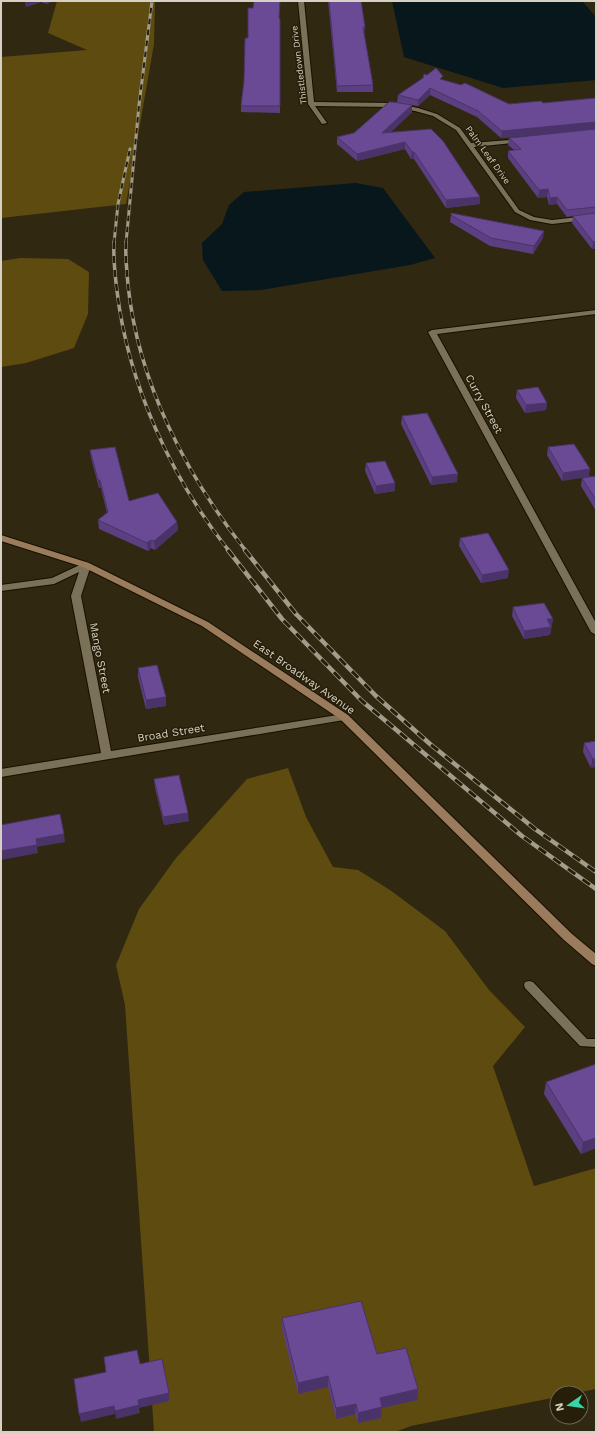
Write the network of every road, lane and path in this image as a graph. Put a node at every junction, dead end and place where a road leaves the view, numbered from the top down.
1 (301, 1) edge
2 (311, 104) junction
3 (324, 123) dead end
4 (526, 140) edge
5 (471, 145) junction
6 (596, 217) edge
7 (596, 312) edge
8 (1, 538) edge
9 (86, 565) junction
10 (1, 588) edge
11 (596, 632) edge
12 (344, 717) junction
13 (107, 756) junction
14 (1, 773) edge
15 (596, 961) edge
16 (529, 985) dead end
17 (596, 1044) edge

1 - 2 street, Thistledown Drive
2 - 3 street, Thistledown Drive
2 - 5 street, Palm Leaf Drive
4 - 5 street
5 - 6 street, Palm Leaf Drive
7 - 11 street, Curry Street
8 - 9 main road, East Broadway Avenue
9 - 10 street
9 - 12 main road, East Broadway Avenue
9 - 13 street, Mango Street
12 - 13 street, Broad Street
12 - 15 main road, East Broadway Avenue
13 - 14 street, Broad Street
16 - 17 lane

